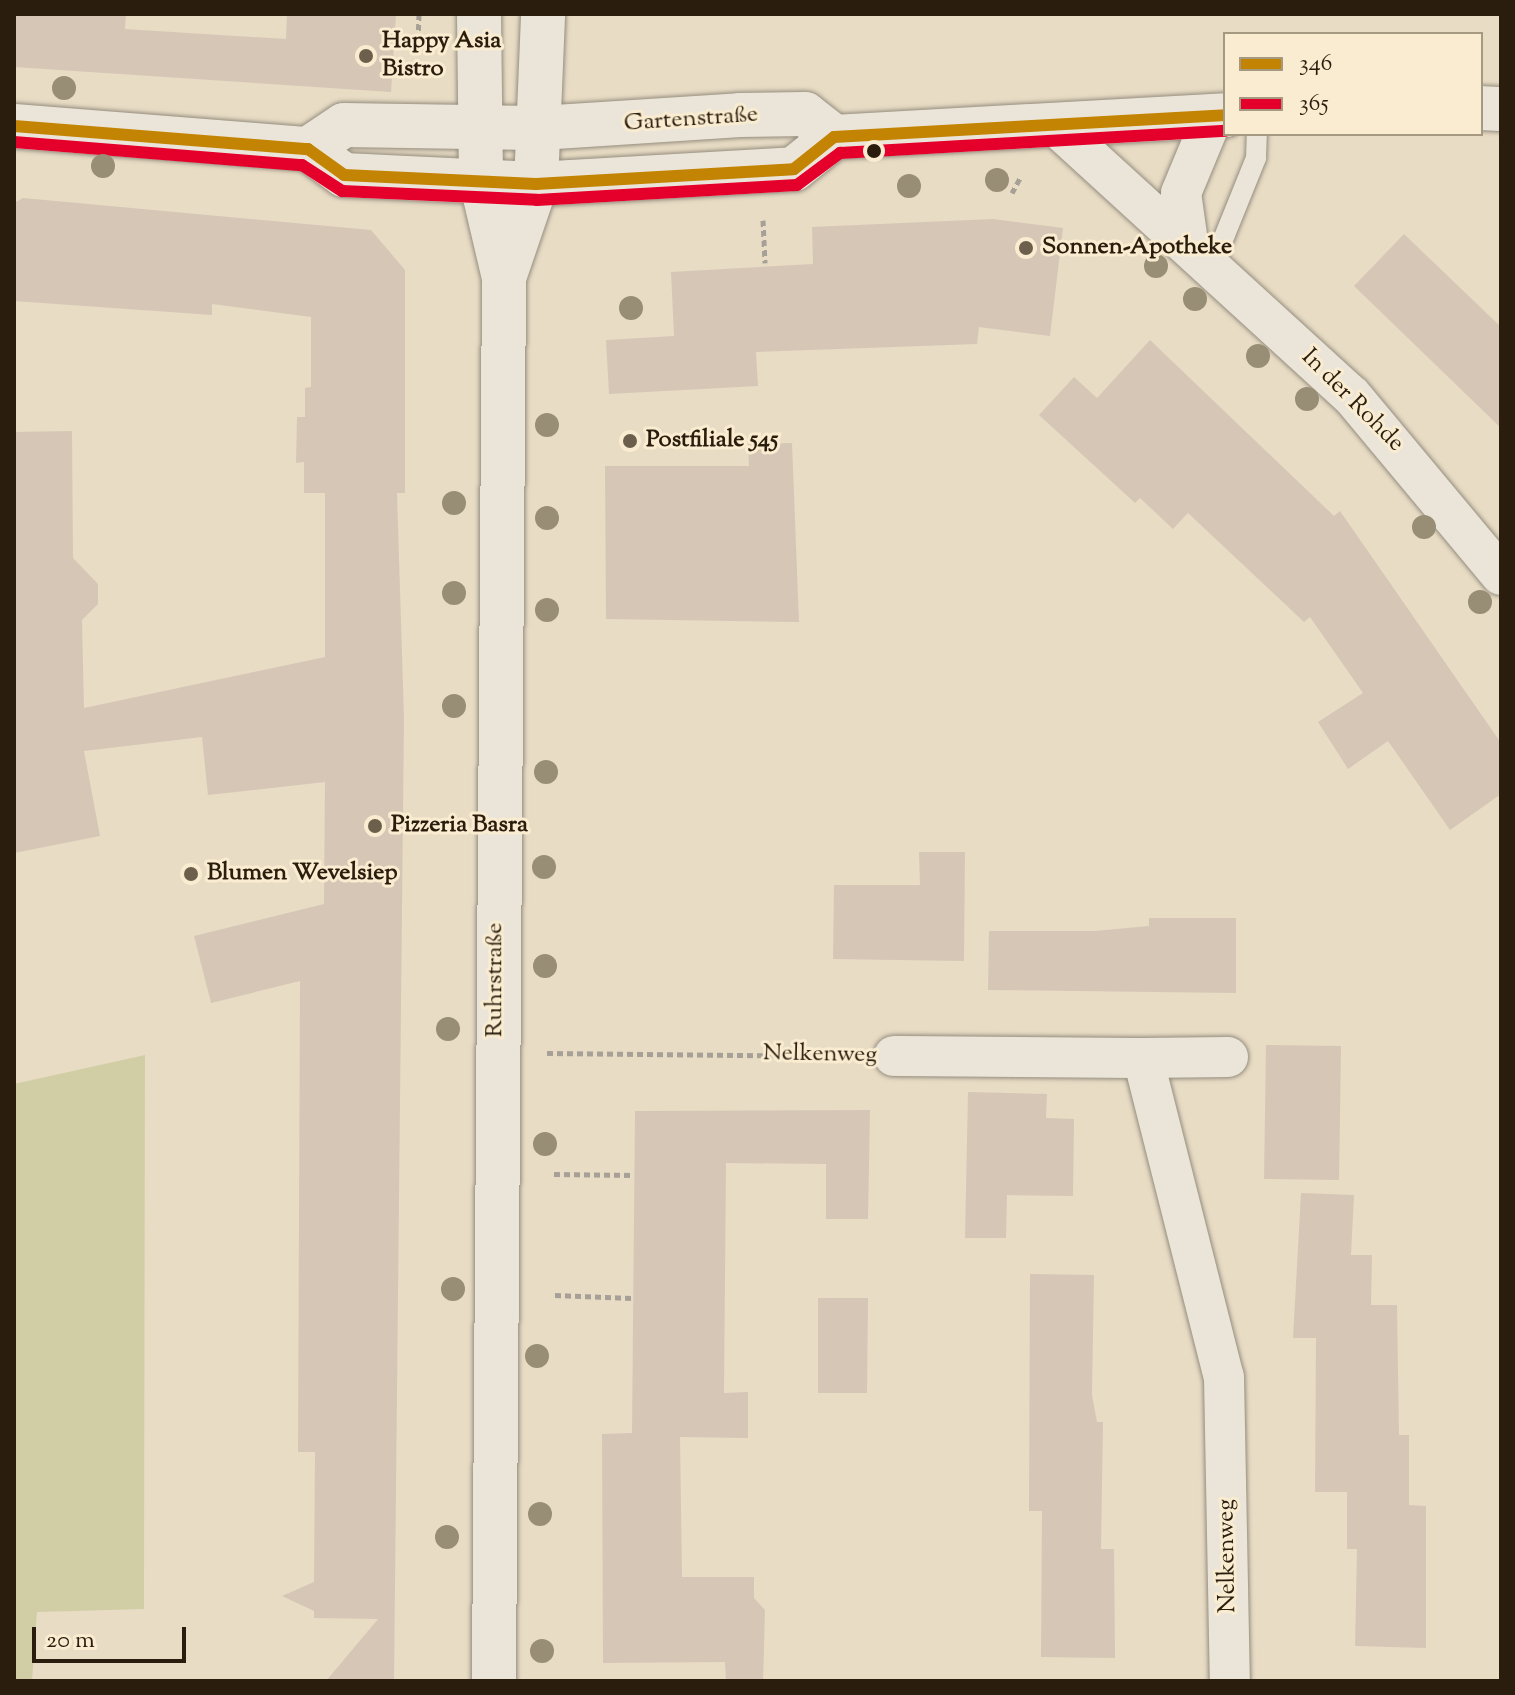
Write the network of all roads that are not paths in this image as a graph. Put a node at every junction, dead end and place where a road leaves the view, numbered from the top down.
1 (479, 14) edge
2 (543, 14) edge
3 (1219, 116) edge
4 (14, 126) edge
5 (1057, 127) junction
6 (540, 128) junction
7 (484, 129) junction
8 (1257, 136) edge
9 (834, 137) junction
10 (308, 149) junction
11 (481, 180) junction
12 (536, 184) junction
13 (1200, 254) junction
14 (504, 278) junction
15 (1501, 575) edge
16 (894, 1056) road end
17 (1228, 1057) dead end
18 (1143, 1058) junction
19 (494, 1681) edge
20 (1230, 1681) edge

1 - 7 street, Ruhrstraße
2 - 6 street, Ruhrstraße
3 - 5 street
3 - 13 street
4 - 10 street
5 - 9 street
5 - 13 street, In der Rohde
6 - 7 street
6 - 9 street, Gartenstraße
6 - 12 street, Ruhrstraße
7 - 10 street
7 - 11 street, Ruhrstraße
8 - 13 lane
9 - 12 street
10 - 11 street
11 - 12 street
11 - 14 street, Ruhrstraße
12 - 14 street, Ruhrstraße
13 - 15 street, In der Rohde
14 - 19 street, Ruhrstraße
16 - 18 street, Nelkenweg
17 - 18 street, Nelkenweg
18 - 20 street, Nelkenweg

